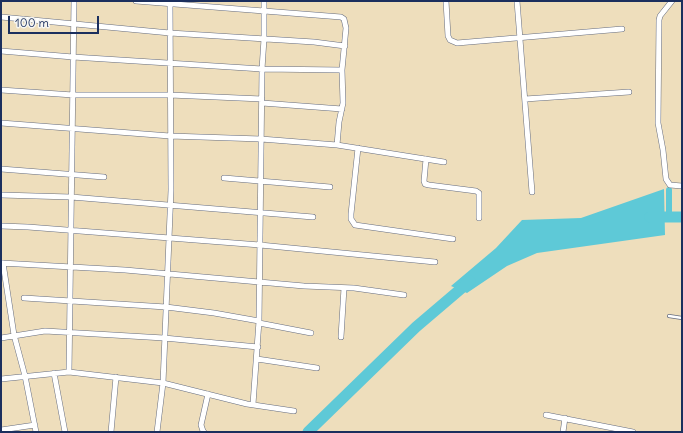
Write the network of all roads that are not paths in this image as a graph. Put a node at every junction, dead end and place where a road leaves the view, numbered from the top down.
1 (74, 1) edge
2 (136, 1) edge
3 (264, 1) edge
4 (446, 1) edge
5 (517, 1) edge
6 (672, 1) edge
7 (170, 2) edge
8 (265, 11) junction
9 (1, 17) edge
10 (74, 24) junction
11 (622, 29) dead end
12 (170, 33) junction
13 (519, 37) junction
14 (264, 38) junction
15 (345, 46) junction
16 (1, 51) edge
17 (73, 57) junction
18 (170, 64) junction
19 (262, 70) junction
20 (342, 70) junction
21 (1, 90) edge
22 (629, 92) dead end
23 (73, 95) junction
24 (170, 95) junction
25 (525, 99) junction
26 (262, 101) junction
27 (342, 109) junction
28 (1, 123) edge
29 (72, 129) junction
30 (170, 136) junction
31 (261, 140) junction
32 (337, 145) junction
33 (358, 148) junction
34 (426, 159) junction
35 (444, 162) dead end
36 (1, 169) edge
37 (72, 174) junction
38 (104, 177) dead end
39 (224, 178) dead end
40 (261, 180) junction
41 (682, 186) edge
42 (330, 187) dead end
43 (532, 192) dead end
44 (1, 195) edge
45 (71, 197) junction
46 (169, 204) junction
47 (261, 213) junction
48 (313, 217) dead end
49 (479, 218) dead end
50 (1, 226) edge
51 (71, 230) junction
52 (168, 238) junction
53 (453, 239) dead end
54 (260, 245) junction
55 (435, 262) dead end
56 (2, 263) edge
57 (71, 267) junction
58 (167, 274) junction
59 (260, 281) junction
60 (344, 288) junction
61 (404, 295) dead end
62 (24, 298) dead end
63 (70, 302) junction
64 (166, 308) junction
65 (669, 316) dead end
66 (682, 318) edge
67 (259, 322) junction
68 (70, 332) junction
69 (311, 333) dead end
70 (14, 335) junction
71 (341, 337) dead end
72 (1, 338) edge
73 (164, 338) junction
74 (258, 347) junction
75 (257, 358) junction
76 (317, 368) dead end
77 (69, 372) junction
78 (54, 374) junction
79 (25, 376) junction
80 (116, 377) junction
81 (1, 379) edge
82 (163, 383) junction
83 (208, 394) junction
84 (253, 404) junction
85 (294, 411) dead end
86 (546, 415) dead end
87 (565, 418) junction
88 (35, 425) junction
89 (1, 430) edge
90 (36, 432) edge
91 (65, 432) edge
92 (111, 432) edge
93 (157, 432) edge
94 (204, 432) edge
95 (563, 432) edge
96 (633, 432) edge

1 - 10 street
2 - 7 street
3 - 8 street
4 - 13 street
5 - 13 street
6 - 41 street
7 - 8 street
7 - 12 street
8 - 14 street
8 - 15 street
9 - 10 street
10 - 12 street
10 - 17 street
11 - 13 street
12 - 14 street
12 - 18 street
13 - 25 street
14 - 15 street
14 - 19 street
15 - 20 street
16 - 17 street
17 - 18 street
17 - 23 street
18 - 19 street
18 - 24 street
19 - 20 street
19 - 26 street
20 - 27 street
21 - 23 street
22 - 25 street
23 - 24 street
23 - 29 street
24 - 26 street
24 - 30 street
25 - 43 street
26 - 27 street
26 - 31 street
27 - 32 street
28 - 29 street
29 - 30 street
29 - 37 street
30 - 31 street
30 - 46 street
31 - 32 street
31 - 40 street
32 - 33 street
33 - 34 street
33 - 53 street
34 - 35 street
34 - 49 street
36 - 37 street
37 - 38 street
37 - 45 street
39 - 40 street
40 - 42 street
40 - 47 street
44 - 45 street
45 - 46 street
45 - 51 street
46 - 47 street
46 - 52 street
47 - 48 street
47 - 54 street
50 - 51 street
51 - 52 street
51 - 57 street
52 - 54 street
52 - 58 street
54 - 55 street
54 - 59 street
56 - 57 street
56 - 70 street
57 - 58 street
57 - 63 street
58 - 59 street
58 - 64 street
59 - 60 street
59 - 67 street
60 - 61 street
60 - 71 street
62 - 63 street
63 - 64 street
63 - 68 street
64 - 67 street
64 - 73 street
65 - 66 lane
67 - 69 street
67 - 74 street
68 - 70 street
68 - 73 street
68 - 77 street
70 - 72 street
70 - 79 street
73 - 74 street
73 - 82 street
74 - 75 street
75 - 76 street
75 - 84 street
77 - 78 street
77 - 80 street
78 - 79 street
78 - 91 street
79 - 81 street
79 - 88 street
80 - 82 street
80 - 92 street
82 - 83 street
82 - 93 street
83 - 84 street
83 - 94 street
84 - 85 street
86 - 87 street
87 - 95 street
87 - 96 street
88 - 89 street
88 - 90 street

